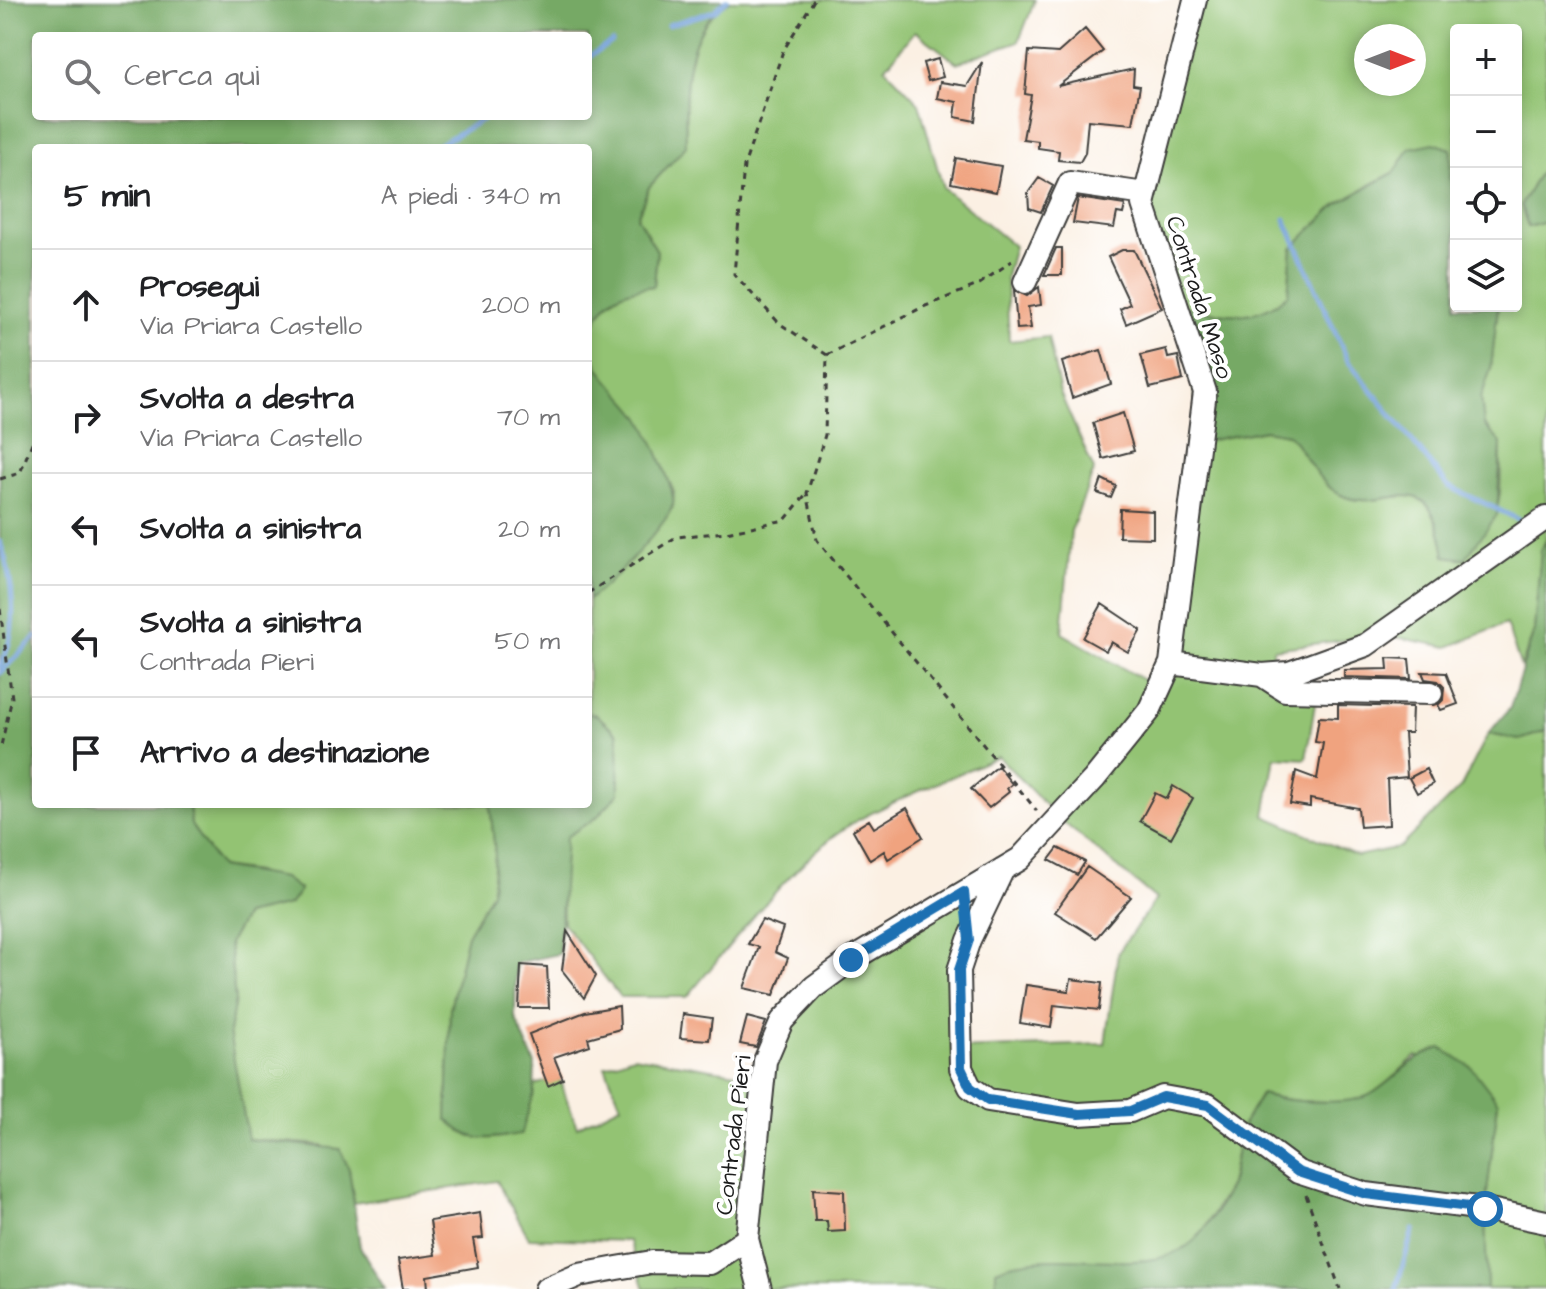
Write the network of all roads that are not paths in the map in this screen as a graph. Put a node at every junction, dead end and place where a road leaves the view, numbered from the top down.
1 (1195, 0) edge
2 (1145, 194) junction
3 (1025, 282) dead end
4 (1546, 518) edge
5 (1171, 663) junction
6 (1262, 675) junction
7 (1431, 693) dead end
8 (1049, 827) joint
9 (1003, 869) junction
10 (964, 892) junction
11 (969, 940) junction
12 (1546, 1222) edge
13 (747, 1239) junction
14 (546, 1289) edge
15 (760, 1289) edge

1 - 2 street, Contrada Maso
2 - 3 street
2 - 5 street, Contrada Maso
4 - 6 street
5 - 6 street
5 - 8 street, Contrada Maso
6 - 7 street
8 - 9 street, Contrada Pieri
9 - 10 street, Contrada Pieri
9 - 11 street
10 - 11 street
10 - 13 street, Contrada Pieri
11 - 12 street
13 - 14 street
13 - 15 street

